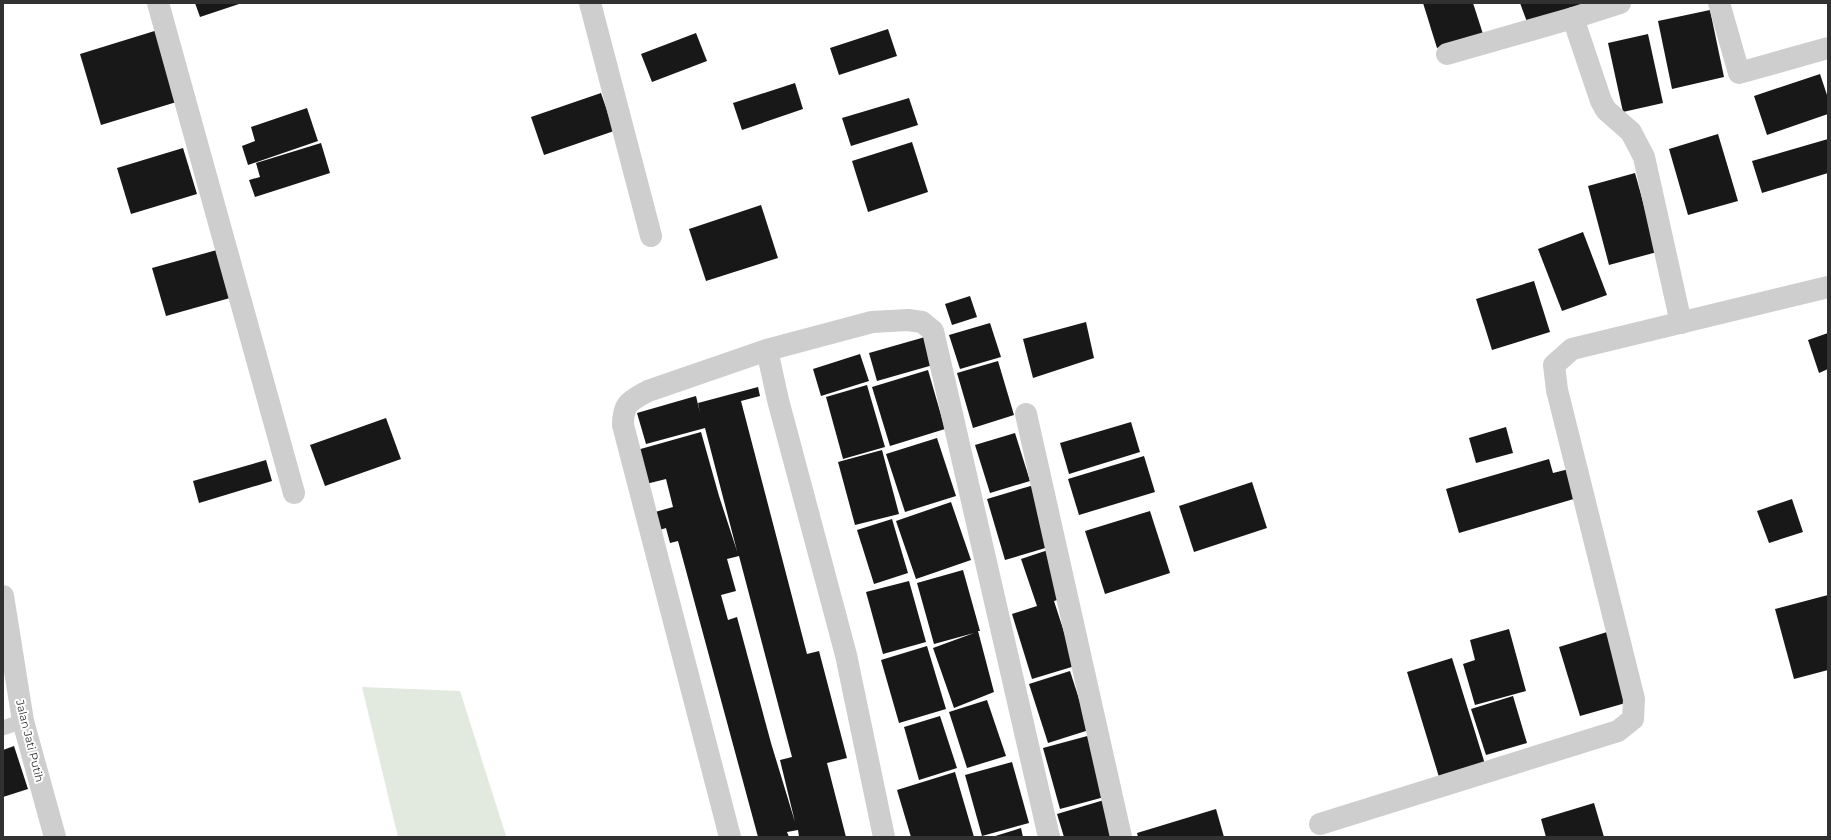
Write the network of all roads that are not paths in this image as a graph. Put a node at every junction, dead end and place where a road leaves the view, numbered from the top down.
1 (158, 3) edge
2 (590, 3) edge
3 (1620, 3) edge
4 (1719, 3) edge
5 (1573, 18) junction
6 (1828, 48) edge
7 (1447, 54) dead end
8 (651, 236) dead end
9 (1828, 287) edge
10 (1681, 323) junction
11 (767, 350) junction
12 (1026, 414) dead end
13 (294, 493) dead end
14 (3, 596) edge
15 (13, 724) edge
16 (1320, 824) dead end
17 (55, 837) edge
18 (730, 837) edge
19 (884, 837) edge
20 (1049, 837) edge
21 (1121, 837) edge

1 - 13 street
2 - 8 street
3 - 5 street
4 - 6 street
5 - 7 street
5 - 10 street
9 - 10 street
10 - 16 street
11 - 18 street
11 - 19 street
11 - 20 street
12 - 21 street
14 - 15 street, Jalan Jati Putih
15 - 17 street, Jalan Jati Putih

